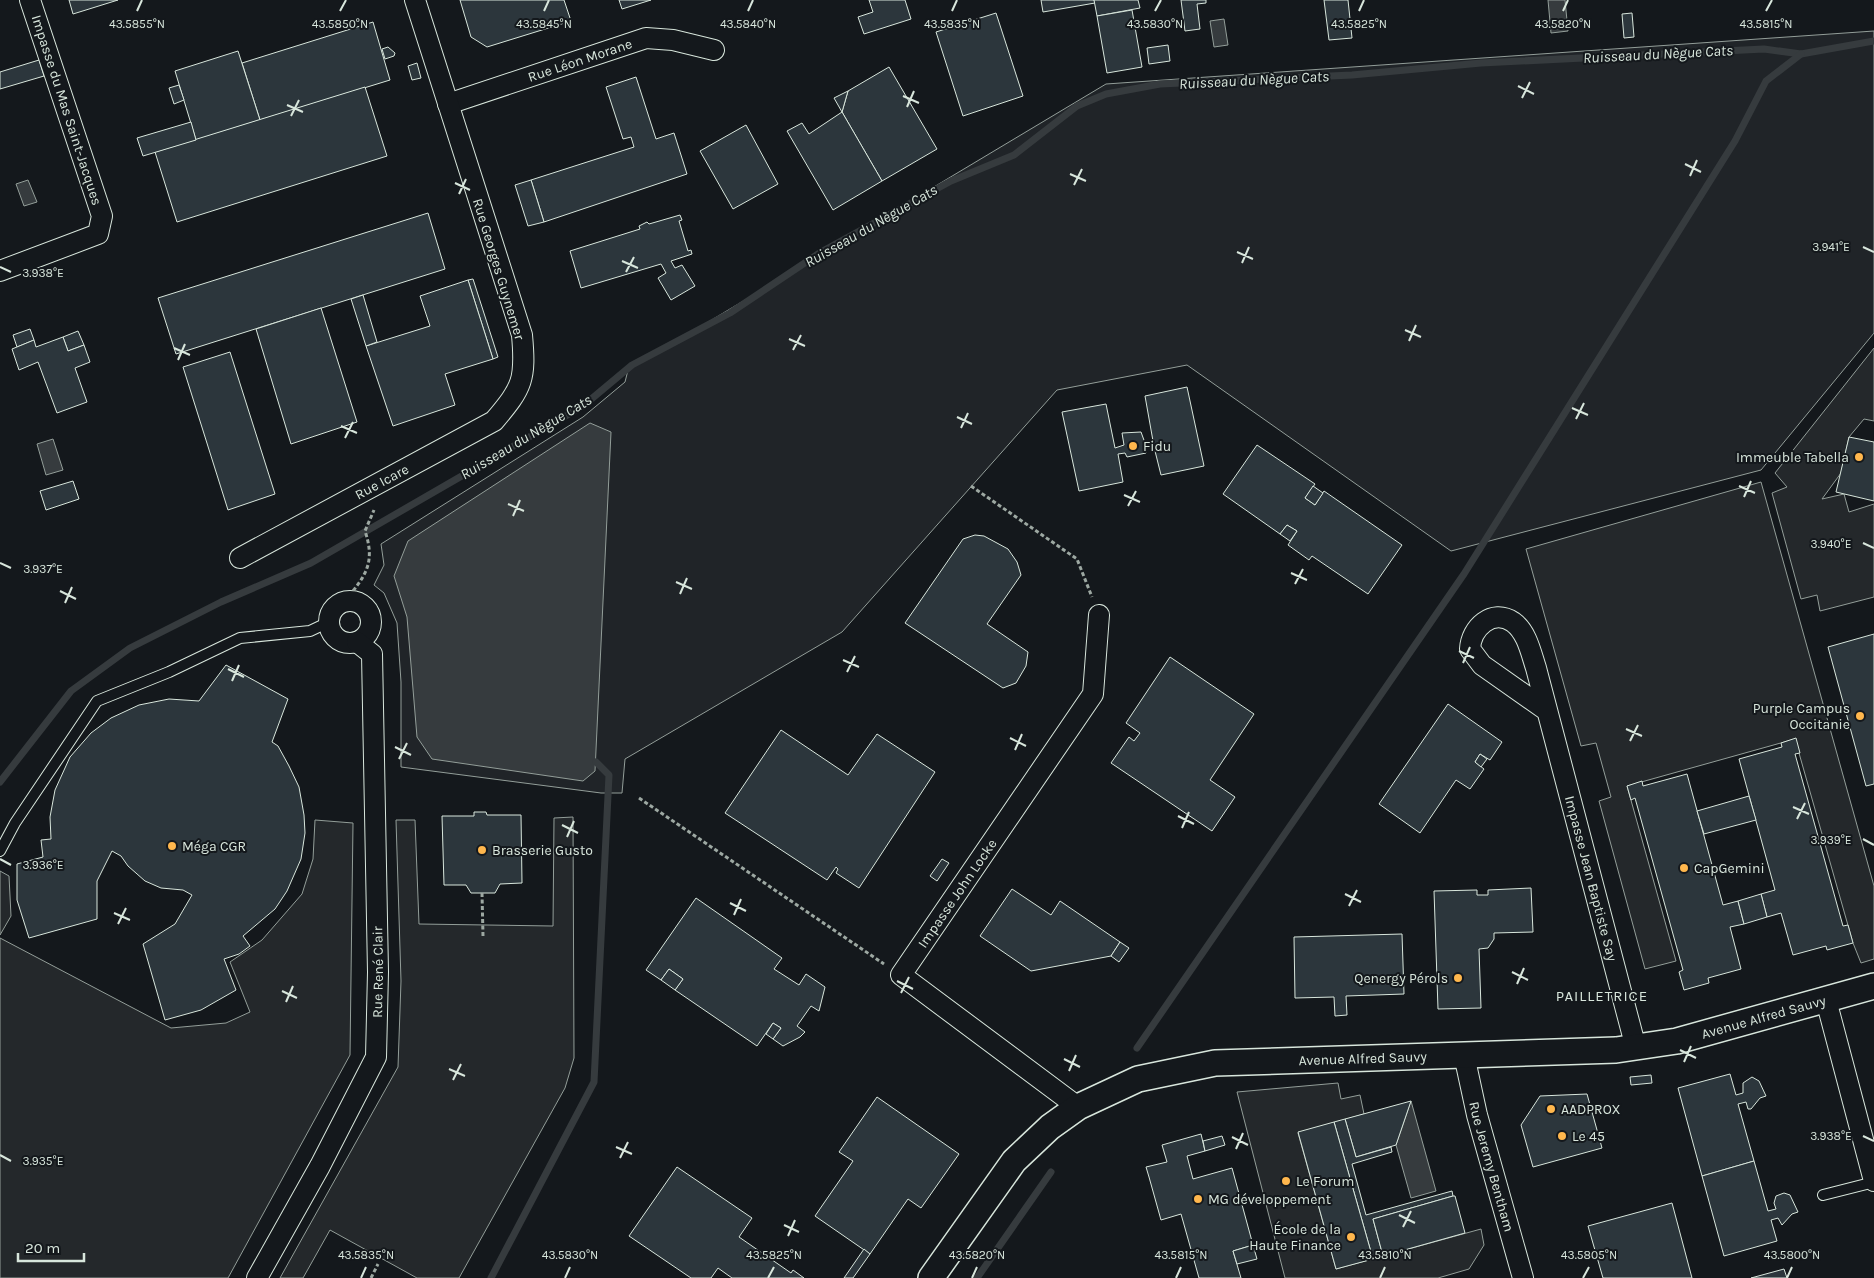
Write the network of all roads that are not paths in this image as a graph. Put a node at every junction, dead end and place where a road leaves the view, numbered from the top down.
1 (30, 0) edge
2 (415, 0) edge
3 (714, 50) dead end
4 (448, 104) junction
5 (0, 271) edge
6 (515, 396) joint
7 (240, 558) dead end
8 (1099, 615) road end
9 (329, 622) junction
10 (358, 642) junction
11 (1546, 710) junction
12 (0, 851) edge
13 (1874, 986) edge
14 (1826, 1000) junction
15 (1636, 1048) junction
16 (1464, 1056) junction
17 (1078, 1108) junction
18 (1874, 1181) edge
19 (1823, 1195) dead end
20 (256, 1278) edge
21 (931, 1278) edge
22 (1523, 1278) edge

1 - 5 street, Impasse du Mas Saint-Jacques
2 - 4 street, Rue Georges Guynemer
3 - 4 street, Rue Léon Morane
4 - 6 street, Rue Georges Guynemer
6 - 7 street, Rue Icare
8 - 17 street, Impasse John Locke
9 - 10 street
9 - 10 street
9 - 12 lane
10 - 20 street, Rue René Clair
11 - 11 street, Impasse Jean Baptiste Say
11 - 15 street, Impasse Jean Baptiste Say
13 - 14 street, Avenue Alfred Sauvy
14 - 15 street, Avenue Alfred Sauvy
14 - 18 street
15 - 16 street, Avenue Alfred Sauvy
16 - 17 street, Avenue Alfred Sauvy
16 - 22 street, Rue Jeremy Bentham
17 - 21 street, Avenue Alfred Sauvy
18 - 19 lane

